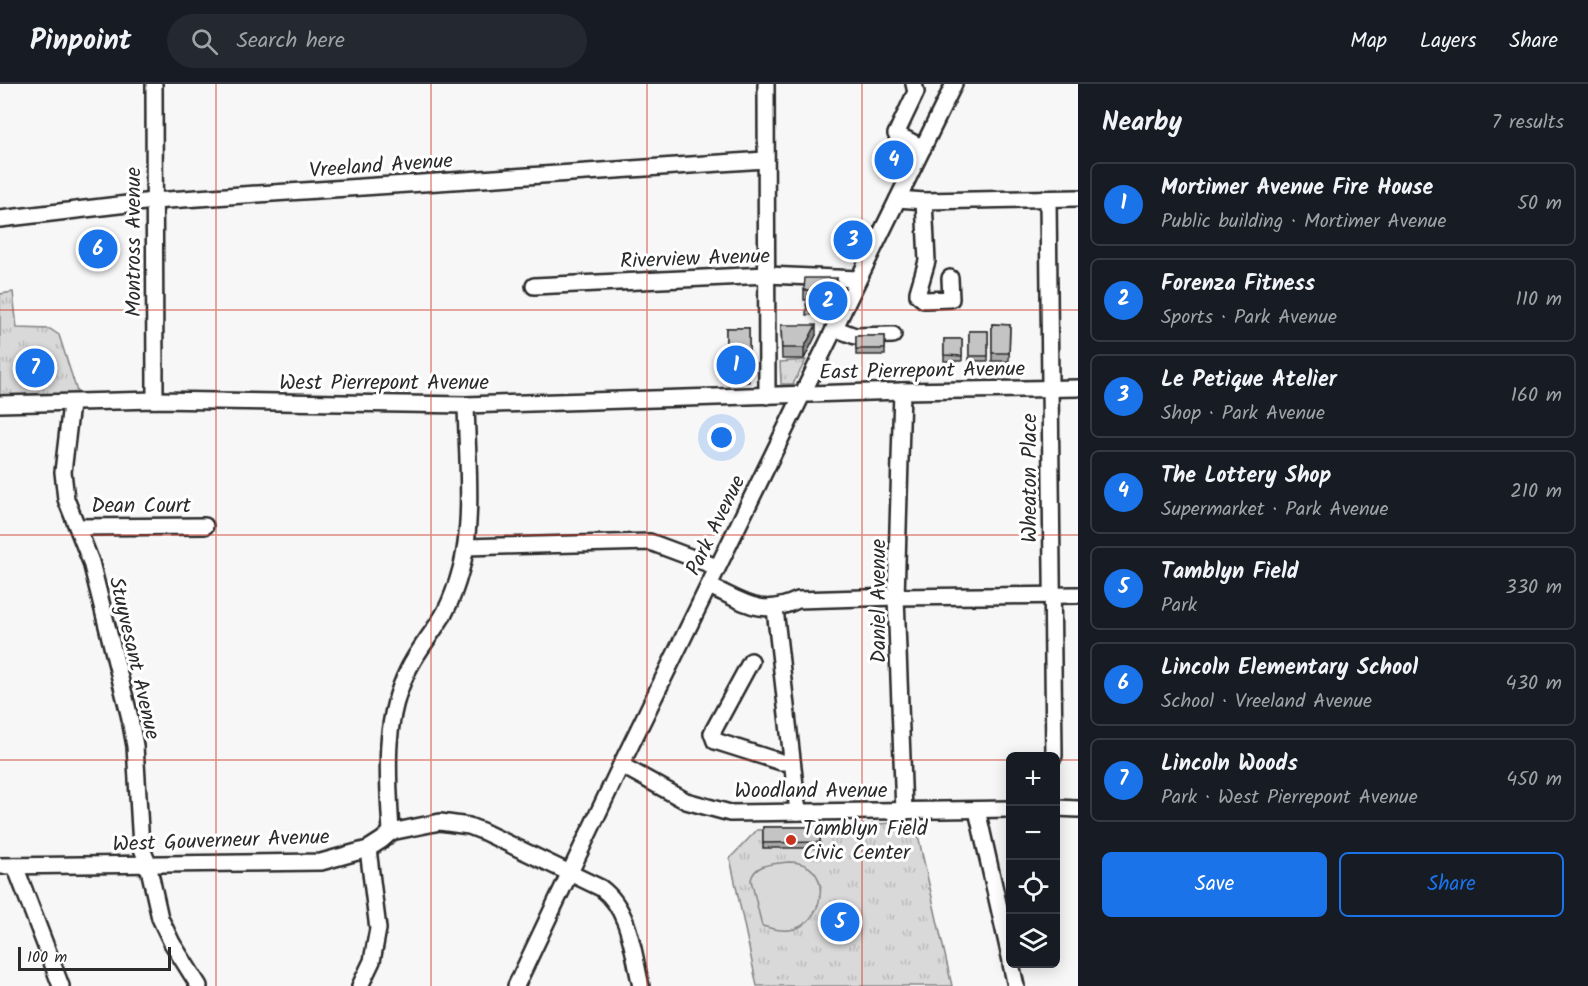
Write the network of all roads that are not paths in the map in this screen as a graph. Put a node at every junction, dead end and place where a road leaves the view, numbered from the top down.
1 (154, 84) edge
2 (766, 84) edge
3 (951, 85) edge
4 (915, 88) edge
5 (923, 148) junction
6 (765, 160) junction
7 (1078, 198) edge
8 (898, 199) junction
9 (1048, 199) junction
10 (153, 201) junction
11 (924, 201) junction
12 (0, 219) edge
13 (767, 275) junction
14 (950, 278) dead end
15 (858, 279) junction
16 (534, 286) dead end
17 (834, 328) junction
18 (893, 335) dead end
19 (1050, 388) junction
20 (1078, 388) edge
21 (902, 391) junction
22 (802, 394) junction
23 (767, 396) junction
24 (154, 400) junction
25 (0, 404) edge
26 (70, 404) junction
27 (466, 405) junction
28 (205, 526) dead end
29 (78, 527) junction
30 (466, 547) junction
31 (717, 567) junction
32 (709, 586) junction
33 (1078, 595) edge
34 (1051, 596) junction
35 (896, 597) junction
36 (775, 609) junction
37 (751, 661) dead end
38 (1054, 752) edge
39 (792, 762) junction
40 (621, 765) junction
41 (1060, 808) edge
42 (1006, 809) edge
43 (1078, 809) edge
44 (977, 810) junction
45 (798, 812) junction
46 (904, 812) junction
47 (391, 832) junction
48 (368, 849) junction
49 (148, 864) junction
50 (7, 866) edge
51 (569, 873) junction
52 (1006, 940) edge
53 (1012, 968) edge
54 (61, 986) edge
55 (199, 986) edge
56 (360, 986) edge
57 (516, 986) edge
58 (641, 986) edge
59 (1016, 986) edge

1 - 10 street, Montross Avenue
2 - 6 street
3 - 5 street, Park Avenue
4 - 5 street
5 - 8 street, Park Avenue
6 - 10 street, Vreeland Avenue
6 - 13 street
7 - 9 street
8 - 11 street
8 - 15 street, Park Avenue
9 - 11 street
9 - 19 street, Wheaton Place
10 - 12 street, Vreeland Avenue
10 - 24 street, Montross Avenue
11 - 14 street
13 - 15 street, Riverview Avenue
13 - 16 street, Riverview Avenue
13 - 23 street
15 - 17 street, Park Avenue
17 - 18 street
17 - 22 street, Park Avenue
19 - 20 street, East Pierrepont Avenue
19 - 21 street, East Pierrepont Avenue
19 - 34 street, Wheaton Place
21 - 22 street, East Pierrepont Avenue
21 - 35 street, Daniel Avenue
22 - 23 street, East Pierrepont Avenue
22 - 31 street, Park Avenue
23 - 27 street, West Pierrepont Avenue
24 - 26 street, West Pierrepont Avenue
24 - 27 street, West Pierrepont Avenue
25 - 26 street, West Pierrepont Avenue
26 - 29 street, Stuyvesant Avenue
27 - 30 street
28 - 29 street, Dean Court
29 - 49 street, Stuyvesant Avenue
30 - 31 street
30 - 47 street
31 - 32 street, Park Avenue
32 - 36 street
32 - 40 street, Park Avenue
33 - 34 street
34 - 35 street
34 - 38 street, Wheaton Place
35 - 36 street
35 - 46 street, Daniel Avenue
36 - 39 street
37 - 39 street
39 - 45 street
40 - 45 street, Woodland Avenue
40 - 51 street, Park Avenue
41 - 43 street
42 - 44 street, Woodland Avenue
44 - 46 street, Woodland Avenue
44 - 52 street
45 - 46 street, Woodland Avenue
47 - 48 street, West Gouverneur Avenue
47 - 51 street, West Gouverneur Avenue
48 - 49 street, West Gouverneur Avenue
48 - 56 street
49 - 50 street, West Gouverneur Avenue
49 - 55 street, Stuyvesant Avenue
50 - 54 street
51 - 57 street, Park Avenue
51 - 58 street, West Gouverneur Avenue
53 - 59 street

